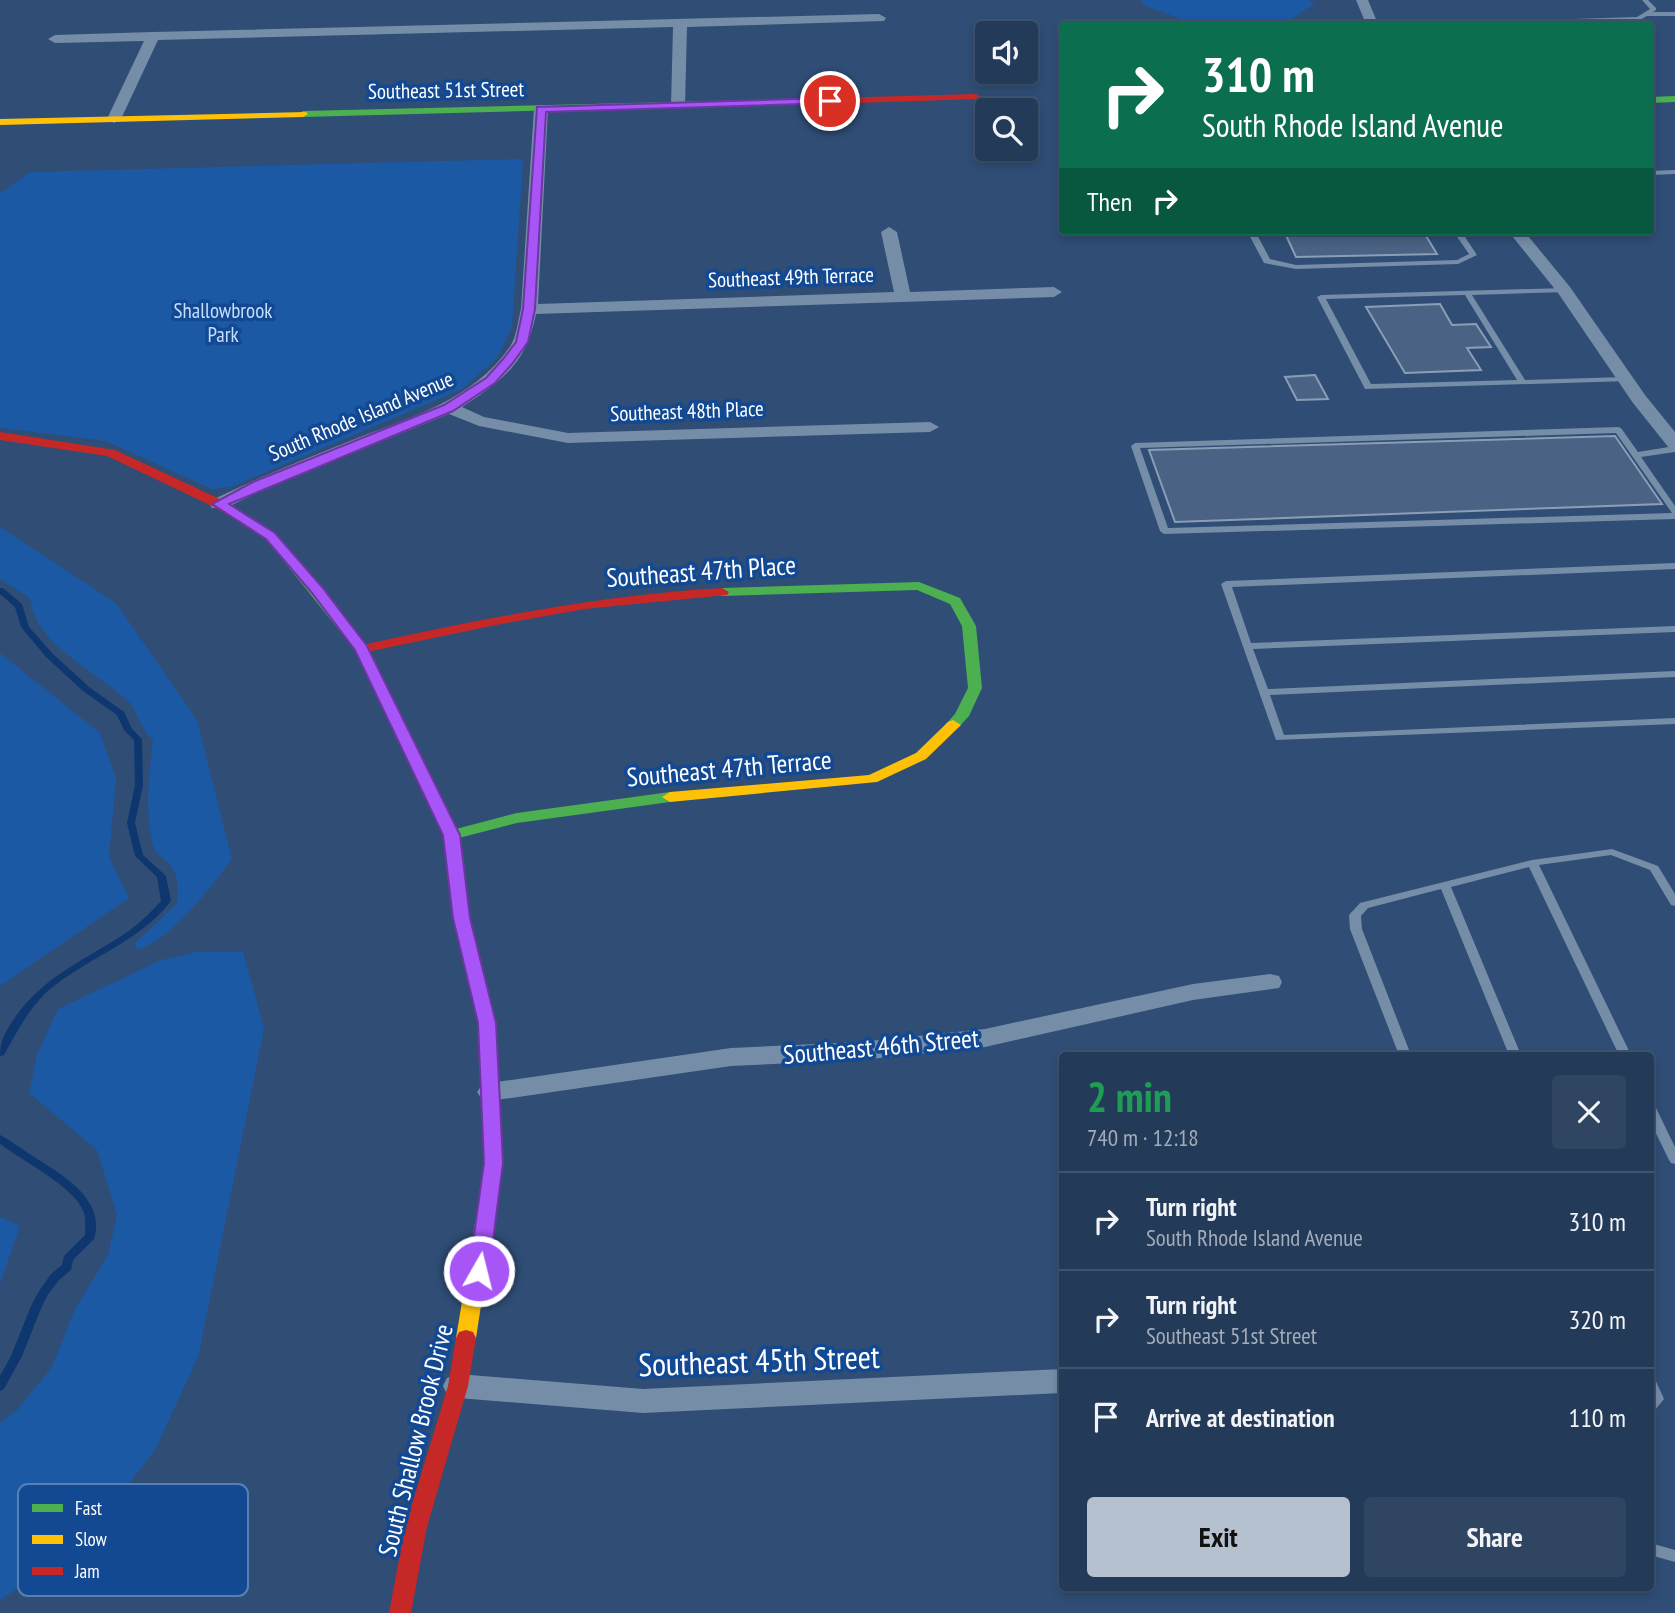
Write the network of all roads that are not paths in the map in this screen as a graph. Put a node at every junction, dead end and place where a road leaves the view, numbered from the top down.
1 (1362, 0) edge
2 (1645, 0) edge
3 (1646, 14) junction
4 (1675, 14) edge
5 (879, 18) dead end
6 (1371, 21) edge
7 (1573, 21) edge
8 (680, 25) junction
9 (153, 36) junction
10 (55, 39) dead end
11 (976, 97) dead end
12 (1675, 99) edge
13 (1654, 100) edge
14 (678, 105) junction
15 (541, 109) junction
16 (114, 119) junction
17 (0, 122) edge
18 (1675, 172) edge
19 (1654, 173) edge
20 (888, 232) dead end
21 (1253, 235) edge
22 (1460, 235) edge
23 (1520, 235) edge
24 (1564, 290) junction
25 (1054, 292) dead end
26 (1466, 293) junction
27 (903, 296) junction
28 (529, 309) junction
29 (1625, 379) junction
30 (1522, 382) junction
31 (449, 408) junction
32 (930, 427) dead end
33 (0, 436) edge
34 (1675, 444) edge
35 (1675, 449) edge
36 (1636, 454) junction
37 (219, 504) junction
38 (1675, 514) edge
39 (1675, 566) edge
40 (1675, 629) edge
41 (1248, 646) junction
42 (362, 649) junction
43 (1675, 674) edge
44 (975, 688) joint
45 (1264, 692) junction
46 (1675, 720) edge
47 (452, 835) junction
48 (1532, 863) junction
49 (1444, 884) junction
50 (1675, 903) edge
51 (1270, 982) dead end
52 (1404, 1052) edge
53 (1514, 1052) edge
54 (1624, 1052) edge
55 (490, 1092) junction
56 (1654, 1116) edge
57 (1675, 1160) edge
58 (1059, 1381) edge
59 (458, 1386) junction
60 (1654, 1550) edge
61 (1675, 1556) edge
62 (400, 1613) edge

1 - 6 street
2 - 3 lane
3 - 4 lane
3 - 7 lane
5 - 8 street
8 - 9 street
8 - 14 street
9 - 10 street
9 - 16 street
11 - 14 street, Southeast 51st Street
12 - 13 street
14 - 15 street, Southeast 51st Street
15 - 16 street, Southeast 51st Street
15 - 28 street, South Rhode Island Avenue
16 - 17 street, Southeast 51st Street
18 - 19 lane
20 - 27 street
21 - 22 lane
23 - 24 street
24 - 26 lane
24 - 29 street
25 - 27 street, Southeast 49th Terrace
26 - 30 lane
26 - 30 lane
27 - 28 street, Southeast 49th Terrace
28 - 31 street, South Rhode Island Avenue
29 - 30 lane
29 - 34 street
31 - 32 street, Southeast 48th Place
31 - 37 street, South Rhode Island Avenue
33 - 37 street, South Shallow Brook Drive
35 - 36 lane
36 - 38 lane
36 - 38 lane
37 - 42 street, South Shallow Brook Drive
39 - 41 lane
40 - 41 lane
41 - 45 lane
42 - 44 street, Southeast 47th Place
42 - 47 street, South Shallow Brook Drive
43 - 45 lane
44 - 47 street, Southeast 47th Terrace
45 - 46 lane
47 - 55 street, South Shallow Brook Drive
48 - 49 lane
48 - 50 lane
48 - 54 lane
49 - 52 lane
49 - 53 lane
51 - 55 street, Southeast 46th Street
55 - 59 street, South Shallow Brook Drive
56 - 57 lane
58 - 59 street, Southeast 45th Street
59 - 62 street, South Shallow Brook Drive
60 - 61 lane

